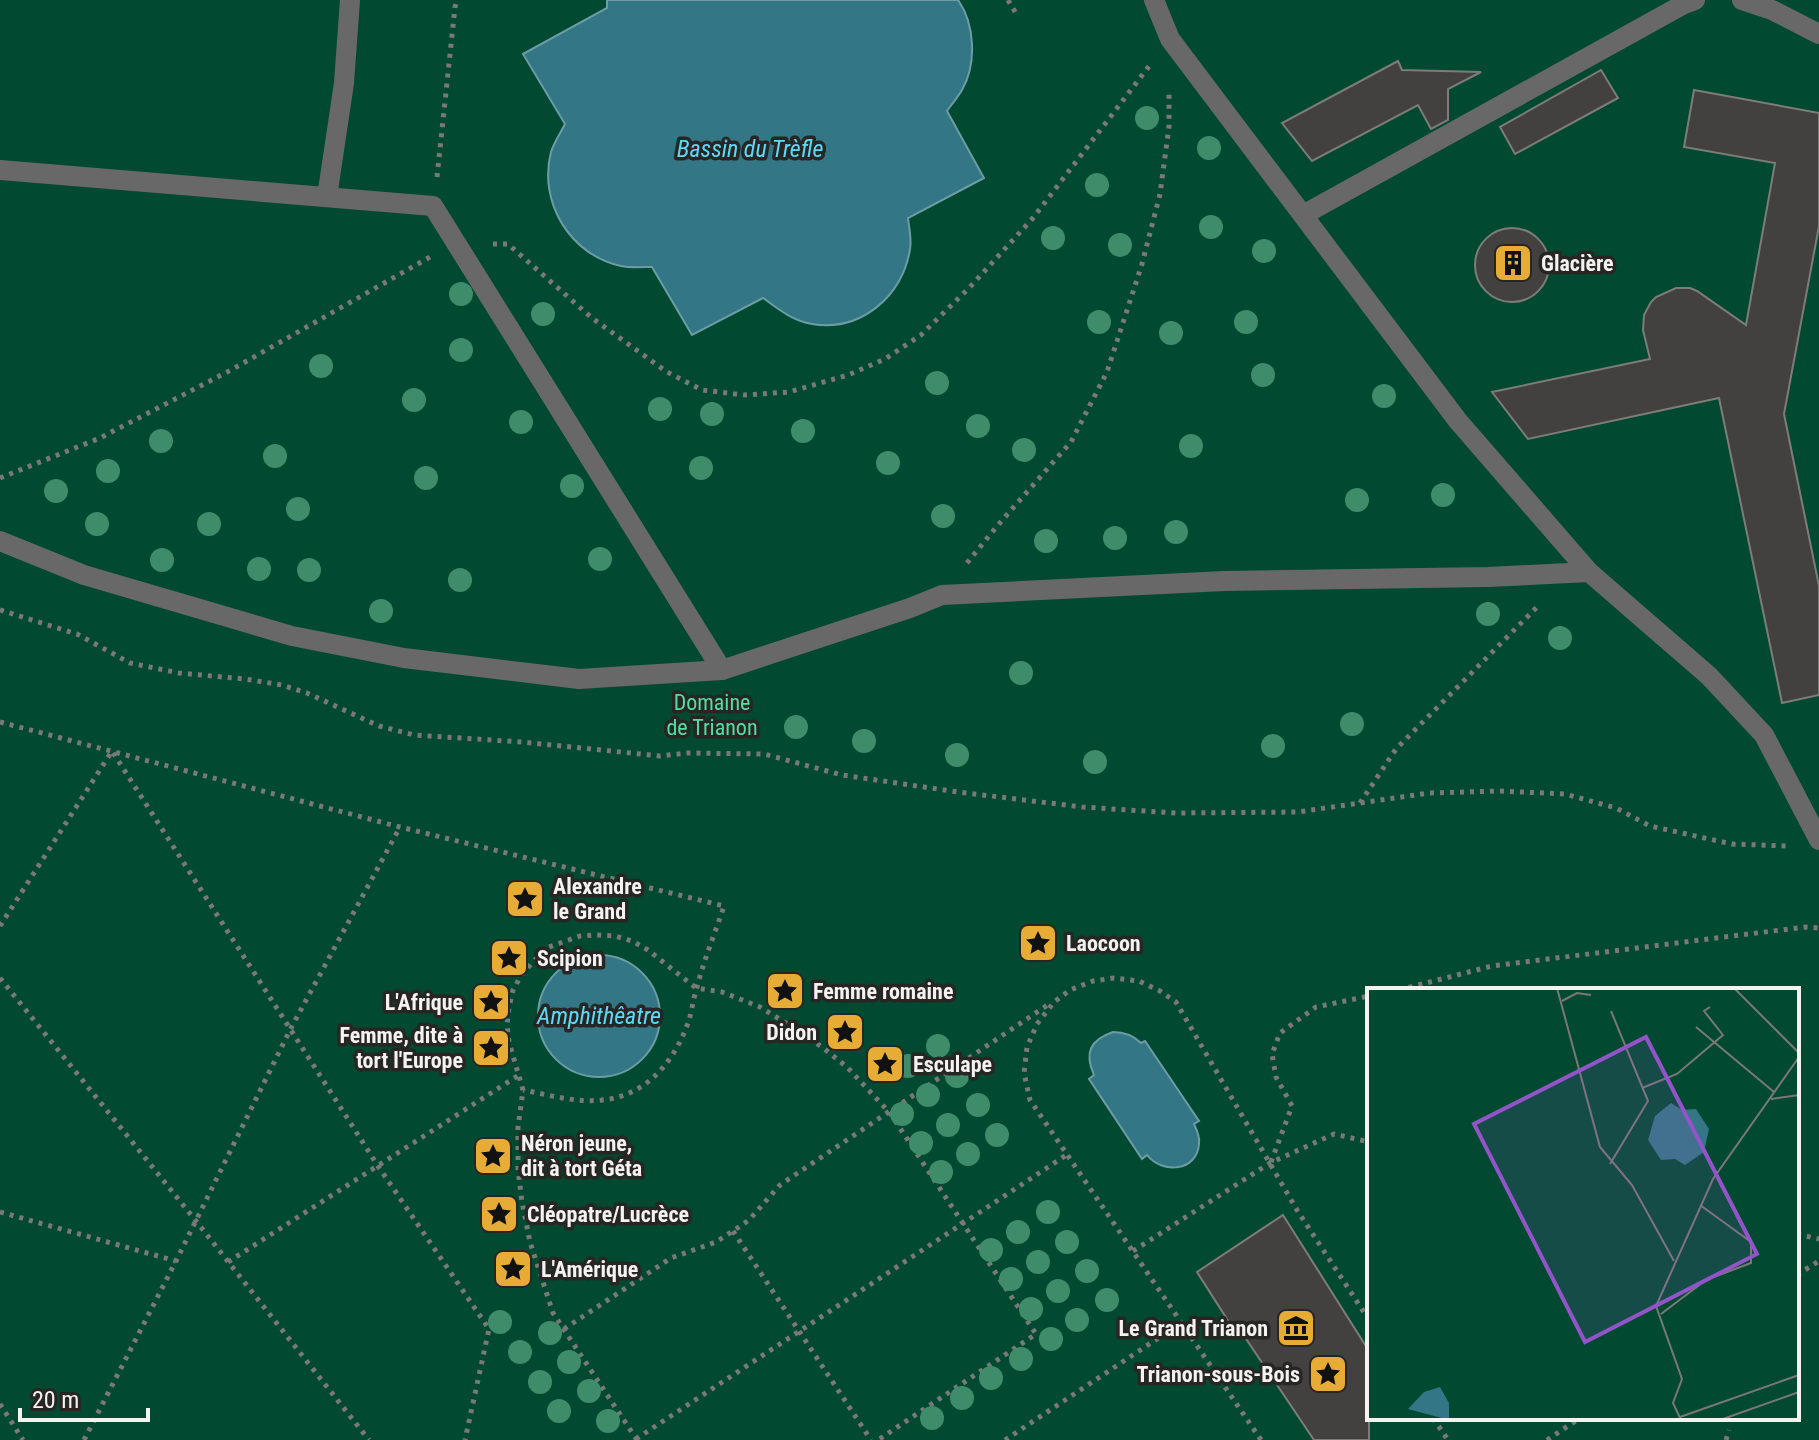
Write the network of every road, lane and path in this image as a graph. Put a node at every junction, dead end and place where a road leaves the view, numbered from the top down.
1 (350, 0) edge
2 (457, 0) edge
3 (1008, 0) edge
4 (1154, 0) edge
5 (1695, 0) edge
6 (1742, 0) edge
7 (1017, 15) dead end
8 (1819, 34) edge
9 (1170, 39) junction
10 (0, 170) edge
11 (327, 197) junction
12 (433, 206) junction
13 (1303, 215) junction
14 (456, 242) junction
15 (0, 478) edge
16 (0, 541) edge
17 (1589, 572) junction
18 (942, 595) junction
19 (0, 610) edge
20 (722, 670) junction
21 (0, 722) edge
22 (112, 751) junction
23 (1360, 804) junction
24 (400, 827) junction
25 (1819, 840) edge
26 (1790, 846) dead end
27 (0, 926) edge
28 (1819, 928) edge
29 (0, 978) edge
30 (696, 988) junction
31 (1407, 988) edge
32 (1367, 996) edge
33 (1054, 1002) junction
34 (291, 1028) junction
35 (519, 1075) junction
36 (523, 1090) junction
37 (890, 1113) junction
38 (1367, 1142) edge
39 (1068, 1154) junction
40 (1270, 1163) junction
41 (378, 1166) junction
42 (0, 1212) edge
43 (196, 1221) junction
44 (963, 1223) junction
45 (733, 1231) junction
46 (1799, 1234) edge
47 (1819, 1239) edge
48 (1133, 1251) junction
49 (176, 1261) junction
50 (1819, 1261) edge
51 (228, 1262) junction
52 (1799, 1274) edge
53 (1367, 1317) edge
54 (1181, 1323) junction
55 (564, 1329) junction
56 (799, 1332) junction
57 (0, 1404) edge
58 (1434, 1420) edge
59 (1577, 1420) edge
60 (1729, 1430) dead end
61 (23, 1440) edge
62 (84, 1440) edge
63 (369, 1440) edge
64 (465, 1440) edge
65 (636, 1440) edge
66 (871, 1440) edge
67 (878, 1440) edge
68 (1005, 1440) edge
69 (1261, 1440) edge
70 (1448, 1440) edge
71 (1547, 1440) edge
72 (1726, 1440) edge

1 - 11 lane
2 - 12 path
3 - 7 path
4 - 9 lane
5 - 13 lane
6 - 8 lane
9 - 13 lane
9 - 14 path
9 - 18 path
10 - 11 lane
11 - 12 lane
12 - 14 lane
13 - 17 lane
14 - 15 path
14 - 20 lane
16 - 20 lane
17 - 18 lane
17 - 23 path
17 - 25 lane
18 - 20 lane
19 - 23 path
21 - 22 path
22 - 24 path
22 - 27 path
22 - 34 path
23 - 26 path
24 - 30 path
24 - 34 path
28 - 31 path
29 - 43 path
30 - 35 path
30 - 36 path
30 - 37 path
32 - 40 path
33 - 37 path
33 - 39 path
33 - 40 path
34 - 41 path
34 - 43 path
35 - 36 path
35 - 41 path
36 - 55 path
37 - 44 path
37 - 45 path
38 - 40 path
39 - 44 path
39 - 48 path
40 - 48 path
40 - 53 path
41 - 51 path
41 - 64 path
42 - 49 path
43 - 49 path
43 - 51 path
44 - 56 path
44 - 67 path
45 - 55 path
45 - 56 path
46 - 47 path
48 - 54 path
49 - 62 path
50 - 52 path
51 - 63 path
54 - 68 path
54 - 69 path
55 - 65 path
56 - 65 path
56 - 66 path
57 - 61 path
58 - 70 path
59 - 71 path
60 - 72 path

